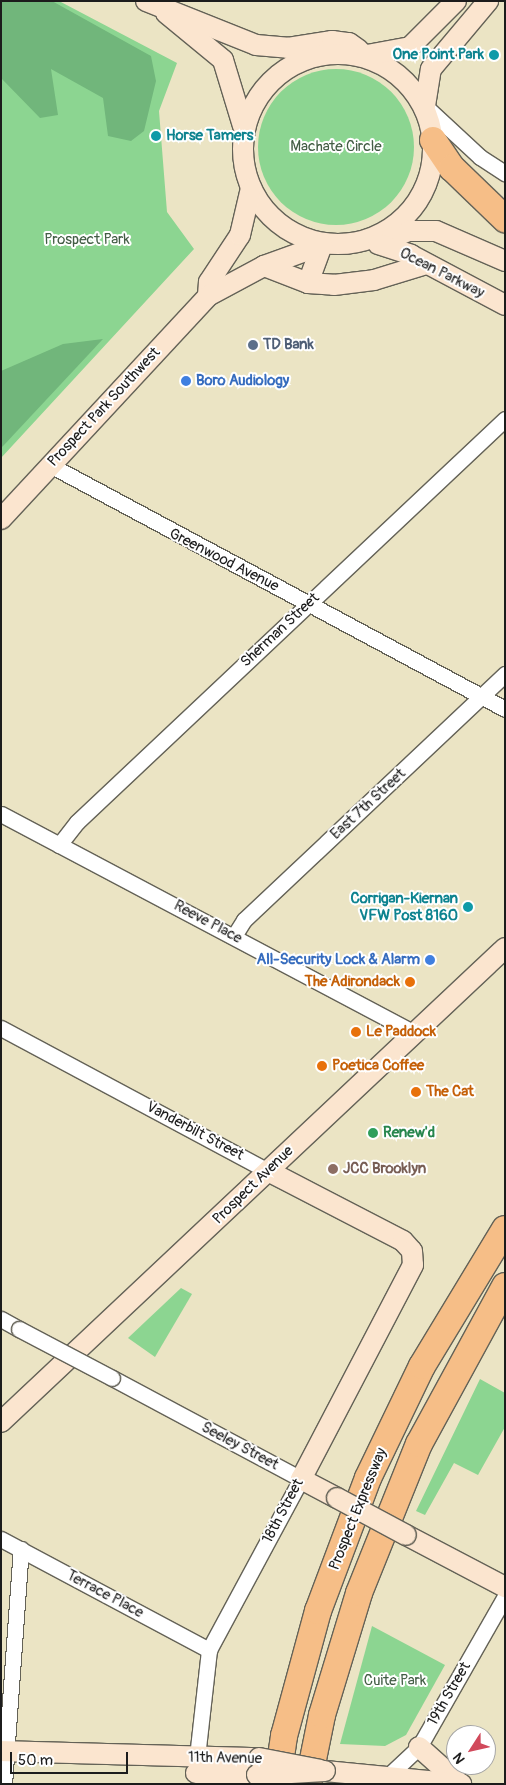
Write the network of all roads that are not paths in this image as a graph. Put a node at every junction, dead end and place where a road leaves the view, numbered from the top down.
1 (146, 1) edge
2 (456, 1) edge
3 (488, 1) edge
4 (166, 12) junction
5 (367, 55) junction
6 (425, 106) junction
7 (243, 126) junction
8 (432, 140) junction
9 (505, 173) edge
10 (251, 188) junction
11 (505, 219) edge
12 (378, 244) junction
13 (322, 245) junction
14 (355, 245) junction
15 (505, 261) edge
16 (426, 264) junction
17 (264, 266) junction
18 (308, 283) junction
19 (208, 296) junction
20 (505, 305) edge
21 (505, 419) edge
22 (50, 465) junction
23 (1, 519) edge
24 (308, 604) junction
25 (505, 674) edge
26 (481, 697) junction
27 (505, 709) edge
28 (1, 814) edge
29 (60, 845) junction
30 (234, 936) junction
31 (505, 948) edge
32 (1, 1028) edge
33 (414, 1033) junction
34 (268, 1170) junction
35 (505, 1229) edge
36 (412, 1251) joint
37 (504, 1288) edge
38 (1, 1319) edge
39 (1, 1422) edge
40 (301, 1479) junction
41 (1, 1538) edge
42 (21, 1549) junction
43 (505, 1587) edge
44 (505, 1596) edge
45 (209, 1650) junction
46 (419, 1747) junction
47 (3, 1751) edge
48 (196, 1771) edge
49 (264, 1772) edge
50 (323, 1776) edge
51 (386, 1781) edge
52 (460, 1783) edge
53 (4, 1784) edge

1 - 4 street
2 - 5 street
3 - 6 street
4 - 5 street
4 - 7 street
5 - 6 street
5 - 7 street
6 - 8 street
6 - 9 street
7 - 10 street
8 - 11 highway
8 - 14 street
10 - 13 street
10 - 19 street, Prospect Park Southwest
12 - 14 street
12 - 15 street
12 - 16 street, Ocean Parkway
13 - 14 street
13 - 17 street, Prospect Park Southwest
13 - 18 street
16 - 18 street
16 - 20 street, Ocean Parkway
17 - 18 street
17 - 19 street, Prospect Park Southwest
19 - 22 street, Prospect Park Southwest
21 - 24 street, Sherman Street
22 - 23 street, Prospect Park Southwest
22 - 24 street, Greenwood Avenue
24 - 26 street, Greenwood Avenue
24 - 29 street, Sherman Street
25 - 26 street, East 7th Street
26 - 27 street, Greenwood Avenue
26 - 30 street, East 7th Street
28 - 29 street, Reeve Place
29 - 30 street, Reeve Place
30 - 33 street, Reeve Place
31 - 33 street, Prospect Avenue
32 - 34 street, Vanderbilt Street
33 - 34 street, Prospect Avenue
34 - 36 street, Vanderbilt Street
34 - 39 street, Prospect Avenue
35 - 49 highway, Prospect Expressway
36 - 40 street, 18th Street
37 - 50 highway
38 - 40 street, Seeley Street, bridge
40 - 43 street, Seeley Street, bridge
40 - 45 street, 18th Street
41 - 42 street, Terrace Place
42 - 45 street, Terrace Place
42 - 47 street
44 - 46 street, 19th Street
45 - 48 street, 18th Street
46 - 51 street, 19th Street
46 - 52 street
47 - 48 street, 11th Avenue
47 - 53 street
48 - 49 street, 11th Avenue
49 - 50 street, 11th Avenue, bridge
50 - 51 street
51 - 52 street

